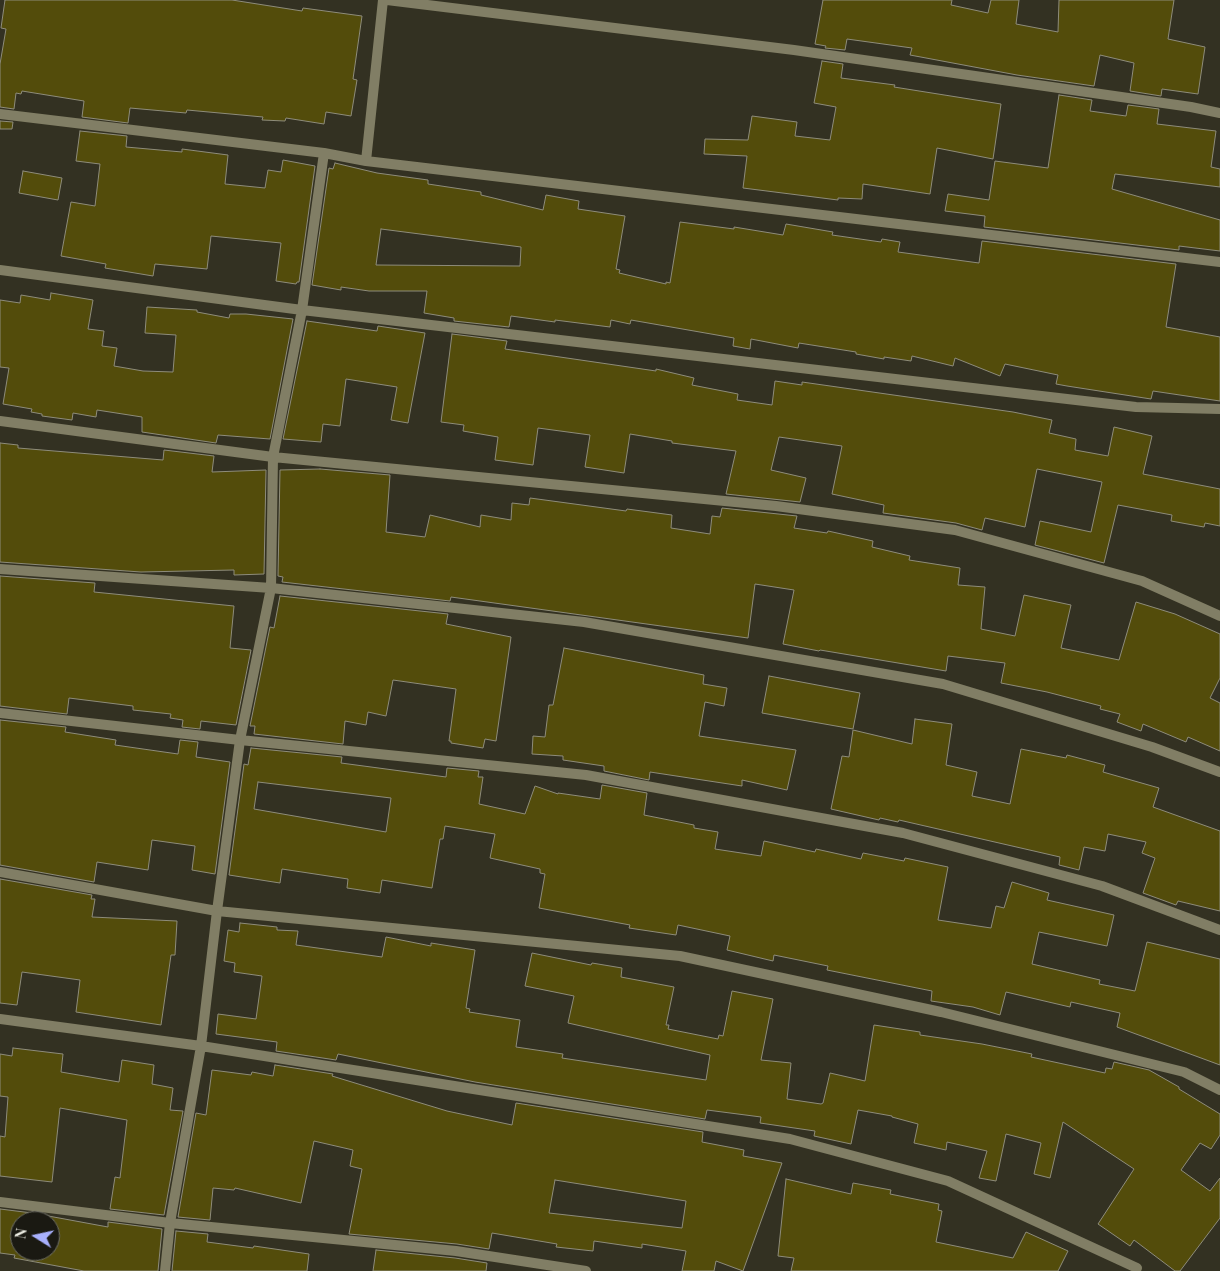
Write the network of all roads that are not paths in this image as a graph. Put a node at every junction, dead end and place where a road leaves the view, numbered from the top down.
1 (385, 0) edge
2 (1220, 113) edge
3 (0, 114) edge
4 (324, 153) junction
5 (366, 161) junction
6 (1220, 262) edge
7 (0, 270) edge
8 (302, 310) junction
9 (1220, 409) edge
10 (0, 421) edge
11 (273, 457) junction
12 (0, 569) edge
13 (271, 588) junction
14 (1220, 616) edge
15 (0, 713) edge
16 (240, 740) junction
17 (1220, 772) edge
18 (0, 872) edge
19 (216, 911) junction
20 (1220, 930) edge
21 (0, 1019) edge
22 (201, 1046) junction
23 (1220, 1090) edge
24 (0, 1202) edge
25 (170, 1224) junction
26 (1137, 1268) dead end
27 (165, 1271) edge
28 (586, 1271) edge

1 - 2 street
1 - 5 street
3 - 4 street
4 - 5 street
4 - 8 street
5 - 6 street
7 - 8 street
8 - 9 street
8 - 11 street
10 - 11 street
11 - 13 street
11 - 14 street
12 - 13 street
13 - 16 street
13 - 17 street
15 - 16 street
16 - 19 street
16 - 20 street
18 - 19 street
19 - 22 street
19 - 23 street
21 - 22 street
22 - 25 street
22 - 26 street
24 - 25 street
25 - 27 street
25 - 28 street

